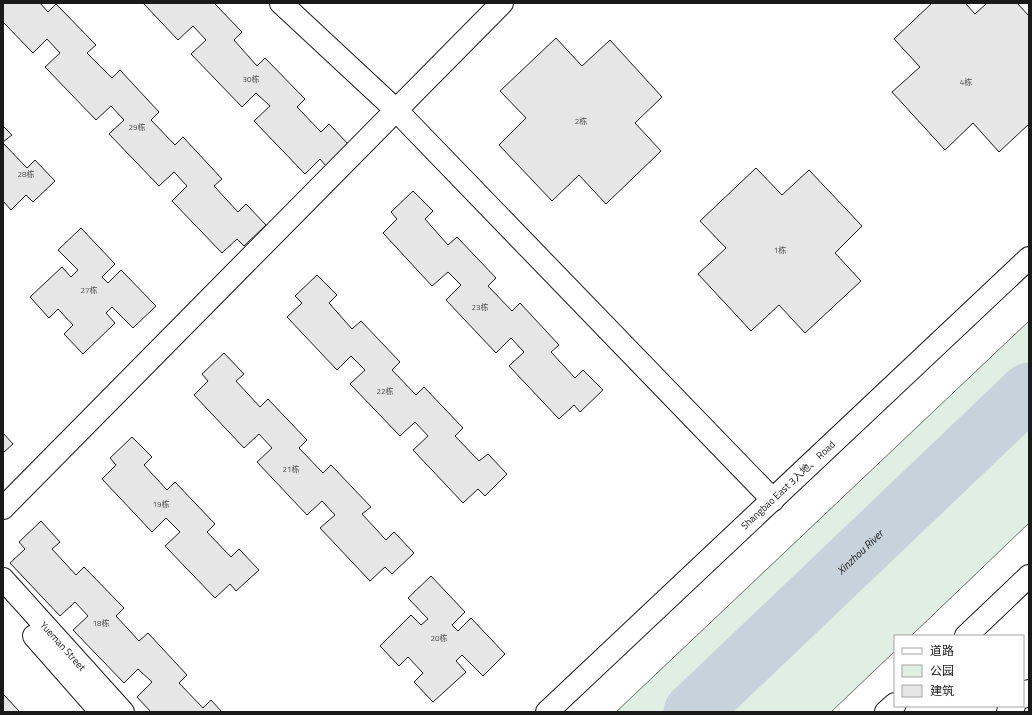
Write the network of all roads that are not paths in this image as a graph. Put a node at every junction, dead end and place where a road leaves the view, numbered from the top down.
1 (281, 3) edge
2 (502, 3) edge
3 (396, 110) junction
4 (1029, 258) edge
5 (773, 500) junction
6 (3, 508) edge
7 (1029, 576) edge
8 (3, 579) edge
9 (3, 601) edge
10 (967, 635) edge
11 (894, 705) edge
12 (102, 712) edge
13 (123, 712) edge
14 (547, 712) edge
15 (886, 712) edge

1 - 3 street
2 - 3 street
3 - 5 street
3 - 6 street
4 - 5 street, Shangbao East 3入地、 Road
5 - 14 street, Shangbao East 3入地、 Road
7 - 10 street
8 - 13 street, Yueman Street
9 - 12 street, Yueman Street
11 - 15 street

